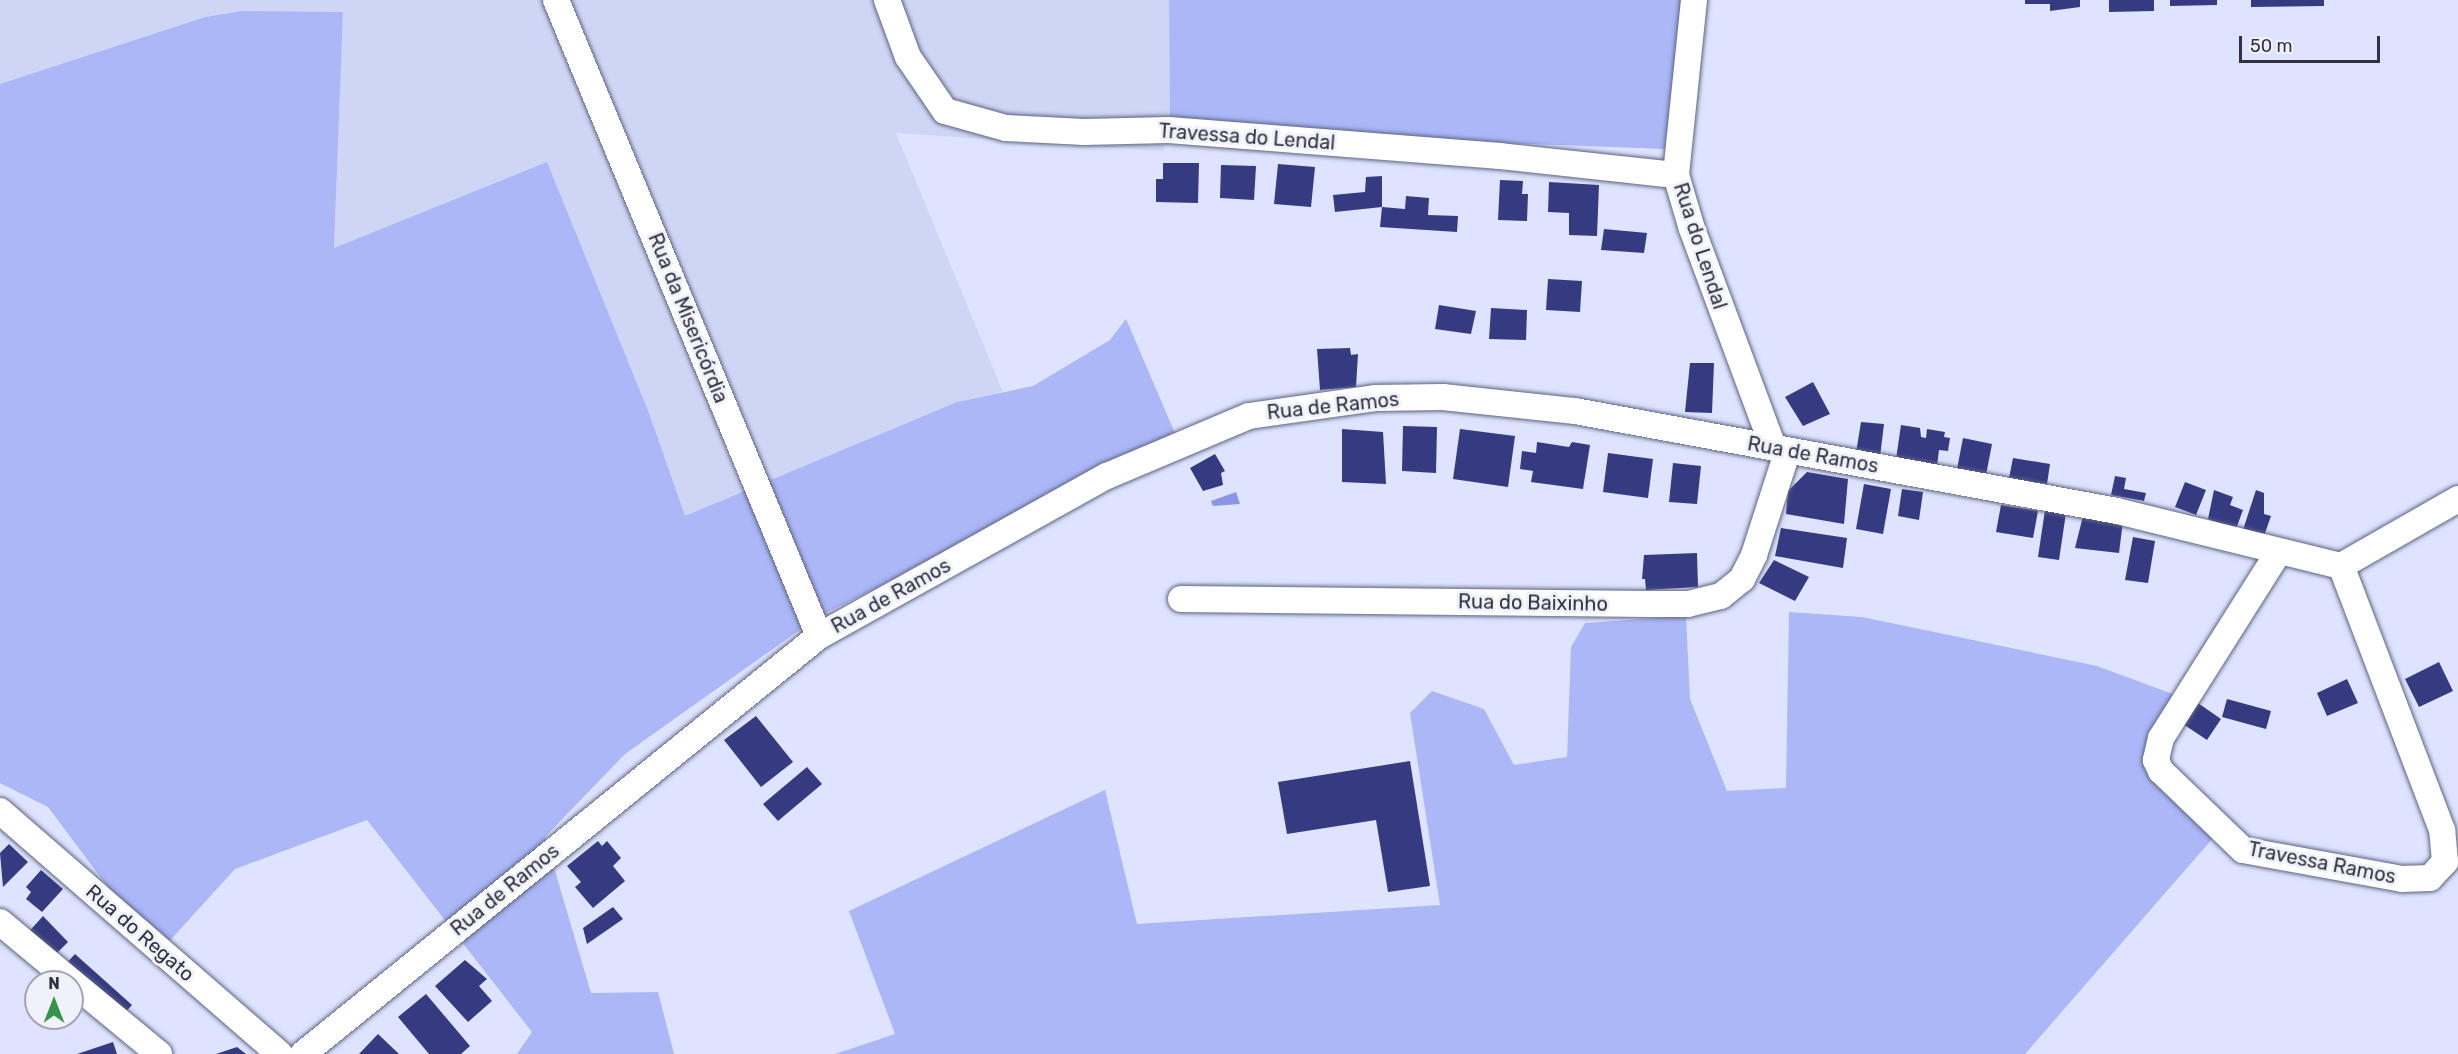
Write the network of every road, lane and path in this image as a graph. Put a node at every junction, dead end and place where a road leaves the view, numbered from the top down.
1 (556, 0) edge
2 (887, 0) edge
3 (1694, 0) edge
4 (1676, 175) junction
5 (1780, 449) junction
6 (2458, 499) edge
7 (2278, 553) junction
8 (2341, 566) junction
9 (1181, 599) dead end
10 (819, 636) junction
11 (0, 811) edge
12 (0, 922) edge
13 (58, 970) edge
14 (84, 992) edge
15 (159, 1054) edge
16 (280, 1054) edge
17 (303, 1054) edge

1 - 10 street, Rua da Misericórdia
2 - 4 street, Travessa do Lendal
3 - 4 street, Rua do Lendal
4 - 5 street, Rua do Lendal
5 - 7 street, Rua de Ramos
5 - 9 street, Rua do Baixinho
5 - 10 street, Rua de Ramos
6 - 8 street
7 - 8 street, Rua de Ramos
7 - 8 street, Travessa Ramos
10 - 17 street, Rua de Ramos
11 - 16 street, Rua do Regato
12 - 13 street
14 - 15 street

